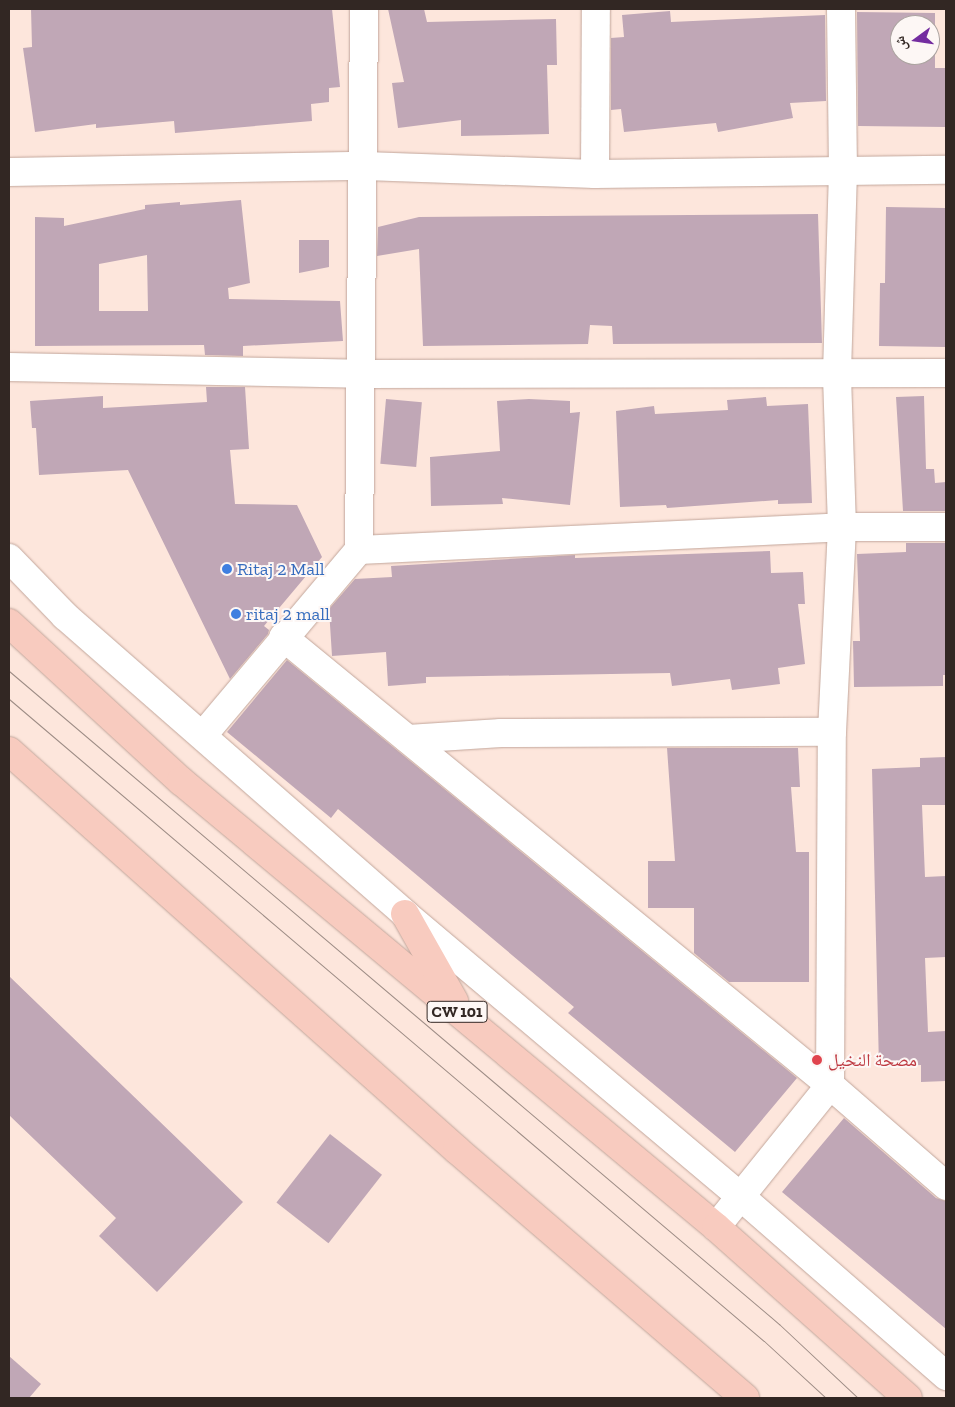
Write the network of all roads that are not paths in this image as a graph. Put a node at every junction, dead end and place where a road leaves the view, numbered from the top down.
1 (364, 9) edge
2 (596, 9) edge
3 (841, 9) edge
4 (365, 166) junction
5 (946, 170) edge
6 (9, 172) edge
7 (842, 172) junction
8 (595, 174) junction
9 (9, 367) edge
10 (837, 373) junction
11 (946, 373) edge
12 (360, 374) junction
13 (842, 527) junction
14 (946, 527) edge
15 (359, 550) junction
16 (9, 558) edge
17 (9, 623) edge
18 (283, 637) junction
19 (832, 732) junction
20 (204, 735) junction
21 (408, 739) junction
22 (9, 752) edge
23 (405, 914) junction
24 (462, 1016) junction
25 (830, 1085) junction
26 (946, 1186) edge
27 (740, 1196) junction
28 (716, 1227) junction
29 (946, 1376) edge
30 (745, 1398) edge
31 (908, 1398) edge

1 - 4 street
2 - 8 street
3 - 7 street
4 - 6 street
4 - 8 street
4 - 12 street
5 - 7 street
7 - 8 street
7 - 10 street
9 - 12 street
10 - 11 street
10 - 12 street
10 - 13 street
12 - 15 street
13 - 14 street
13 - 15 street
13 - 19 street
15 - 18 street
16 - 20 street
17 - 24 main road, CW 101
18 - 20 street
18 - 21 street
19 - 21 street
19 - 25 street
20 - 23 street
21 - 25 street
22 - 30 main road
23 - 24 main road
23 - 27 street
24 - 28 main road, CW 101
25 - 26 street
25 - 27 street
27 - 28 street
27 - 29 street
28 - 31 main road, CW 101

